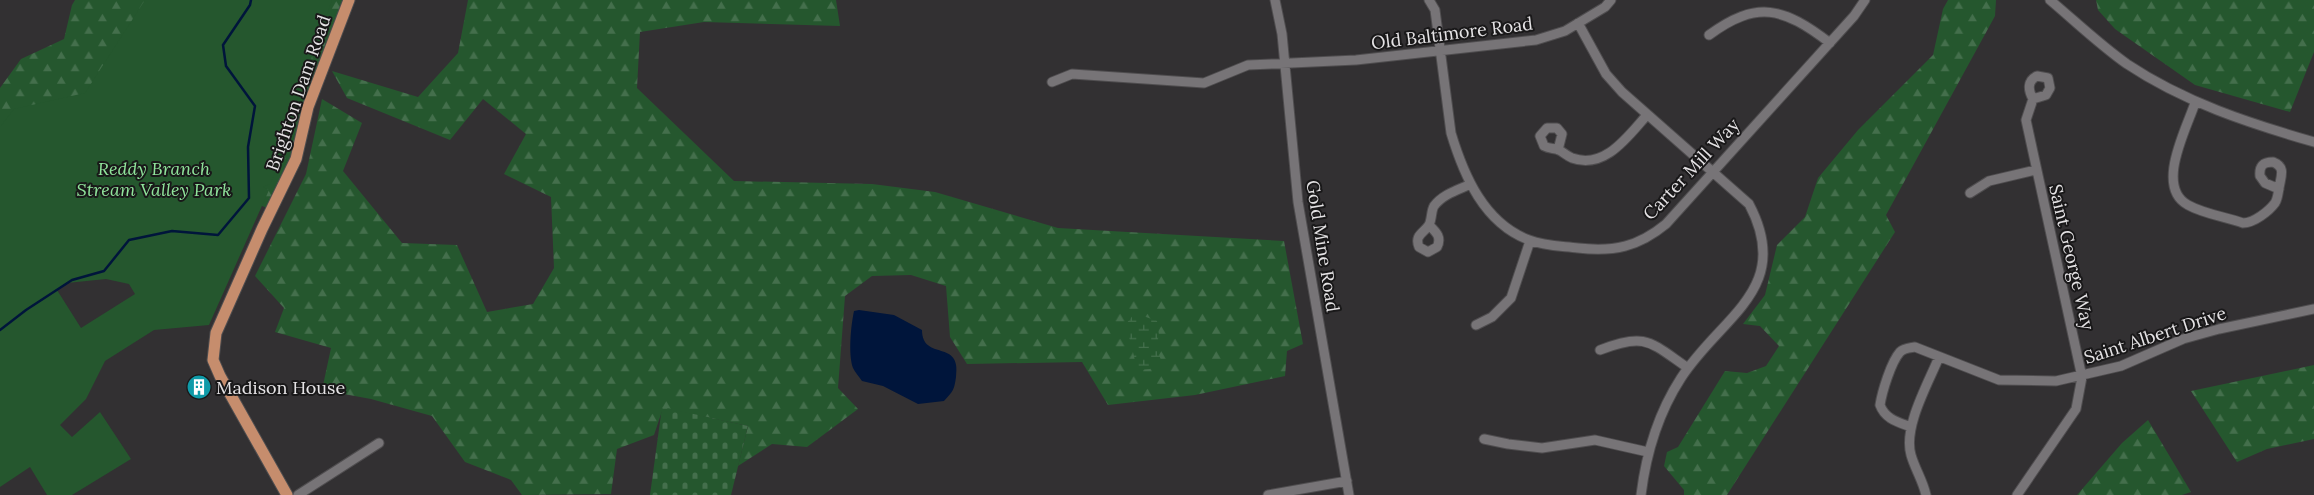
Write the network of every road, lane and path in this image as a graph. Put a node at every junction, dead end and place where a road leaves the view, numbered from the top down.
1 (349, 0) edge
2 (1275, 0) edge
3 (1429, 0) edge
4 (1611, 0) edge
5 (1865, 0) edge
6 (2050, 0) edge
7 (1578, 24) junction
8 (1709, 35) dead end
9 (1830, 43) junction
10 (1440, 51) junction
11 (1285, 63) junction
12 (1052, 82) dead end
13 (2033, 99) dead end
14 (2195, 103) junction
15 (1648, 115) junction
16 (2314, 142) edge
17 (1558, 150) dead end
18 (2036, 170) junction
19 (1712, 172) junction
20 (1471, 184) junction
21 (2279, 189) dead end
22 (1970, 193) dead end
23 (1429, 225) dead end
24 (1530, 241) junction
25 (2314, 309) edge
26 (1476, 325) dead end
27 (1600, 350) dead end
28 (1938, 356) junction
29 (1688, 368) junction
30 (2082, 377) junction
31 (1911, 427) junction
32 (1484, 439) dead end
33 (379, 443) dead end
34 (1648, 452) junction
35 (1347, 481) junction
36 (287, 495) edge
37 (298, 495) edge
38 (1268, 495) edge
39 (1349, 495) edge
40 (1641, 495) edge
41 (1926, 495) edge
42 (2017, 495) edge

1 - 36 main road, Brighton Dam Road
2 - 11 street, Gold Mine Road
3 - 10 street, Carter Mill Way
4 - 7 street, Old Baltimore Road
5 - 9 street, Carter Mill Way
6 - 14 street
7 - 10 street, Old Baltimore Road
7 - 15 street
8 - 9 street
9 - 19 street, Carter Mill Way
10 - 11 street, Old Baltimore Road
10 - 20 street, Carter Mill Way
11 - 12 street, Old Baltimore Road
11 - 35 street, Gold Mine Road
13 - 18 street, Saint George Way
14 - 16 street
14 - 21 street
15 - 17 street
15 - 19 street
18 - 22 street
18 - 30 street, Saint George Way
19 - 24 street, Carter Mill Way
19 - 29 street
20 - 23 street
20 - 24 street, Carter Mill Way
24 - 26 street
25 - 30 street, Saint Albert Drive
27 - 29 street
28 - 30 street, Saint Albert Drive
28 - 31 street
28 - 31 street, Saint Albert Drive
29 - 34 street
30 - 42 street, Saint George Way
31 - 41 street
32 - 34 street
33 - 37 street
34 - 40 street
35 - 38 street
35 - 39 street, Gold Mine Road

